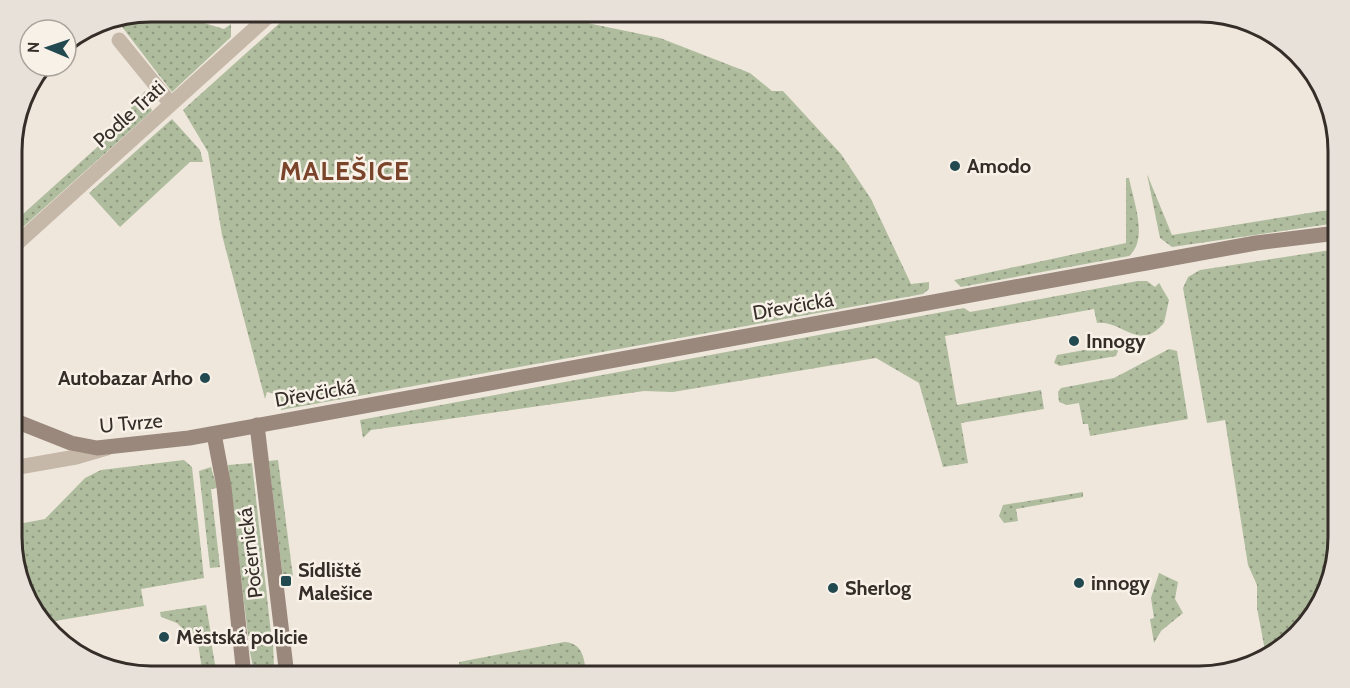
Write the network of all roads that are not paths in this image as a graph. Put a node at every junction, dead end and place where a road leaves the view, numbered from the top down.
1 (262, 22) edge
2 (119, 40) dead end
3 (171, 104) junction
4 (1328, 234) edge
5 (23, 238) edge
6 (22, 424) edge
7 (257, 425) junction
8 (214, 434) junction
9 (107, 448) junction
10 (22, 466) edge
11 (243, 666) edge
12 (286, 666) edge

1 - 3 street, Podle Trati
2 - 3 street
3 - 5 street, Podle Trati
4 - 7 main road, Dřevčická
6 - 9 main road, U Tvrze
7 - 8 main road, U Tvrze
7 - 12 main road, Počernická
8 - 9 main road, U Tvrze
8 - 11 main road, Počernická
9 - 10 street

